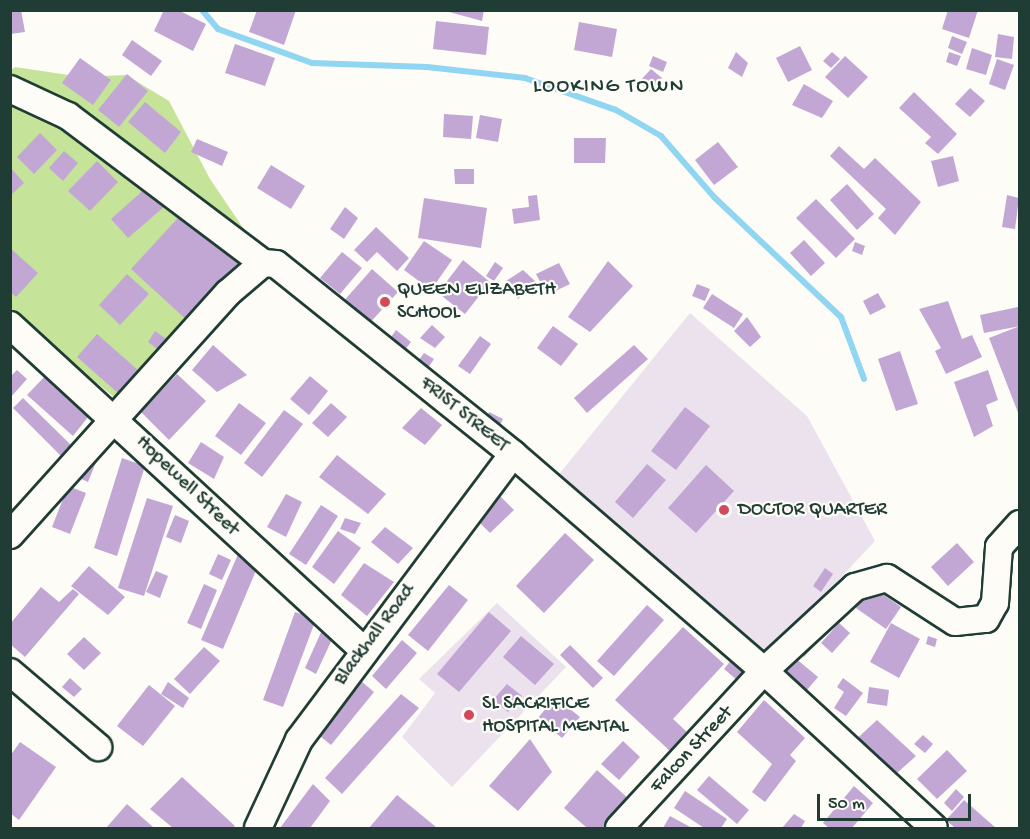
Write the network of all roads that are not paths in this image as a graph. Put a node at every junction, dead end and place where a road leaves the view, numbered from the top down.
1 (10, 89) edge
2 (263, 263) junction
3 (10, 325) edge
4 (114, 415) junction
5 (513, 454) junction
6 (1020, 524) edge
7 (10, 535) edge
8 (362, 650) junction
9 (764, 671) junction
10 (10, 672) edge
11 (98, 747) dead end
12 (258, 828) edge
13 (619, 828) edge
14 (934, 828) edge

1 - 2 street, FRIST STREET
2 - 4 street
2 - 5 street, FRIST STREET
3 - 4 street, Hopewell Street
4 - 7 street
4 - 8 street, Hopewell Street
5 - 8 street, Blackhall Road
5 - 9 street, FRIST STREET
6 - 9 street, Falcon Street
8 - 12 street, Blackhall Road
9 - 13 street, Falcon Street
9 - 14 street, FRIST STREET
10 - 11 street

